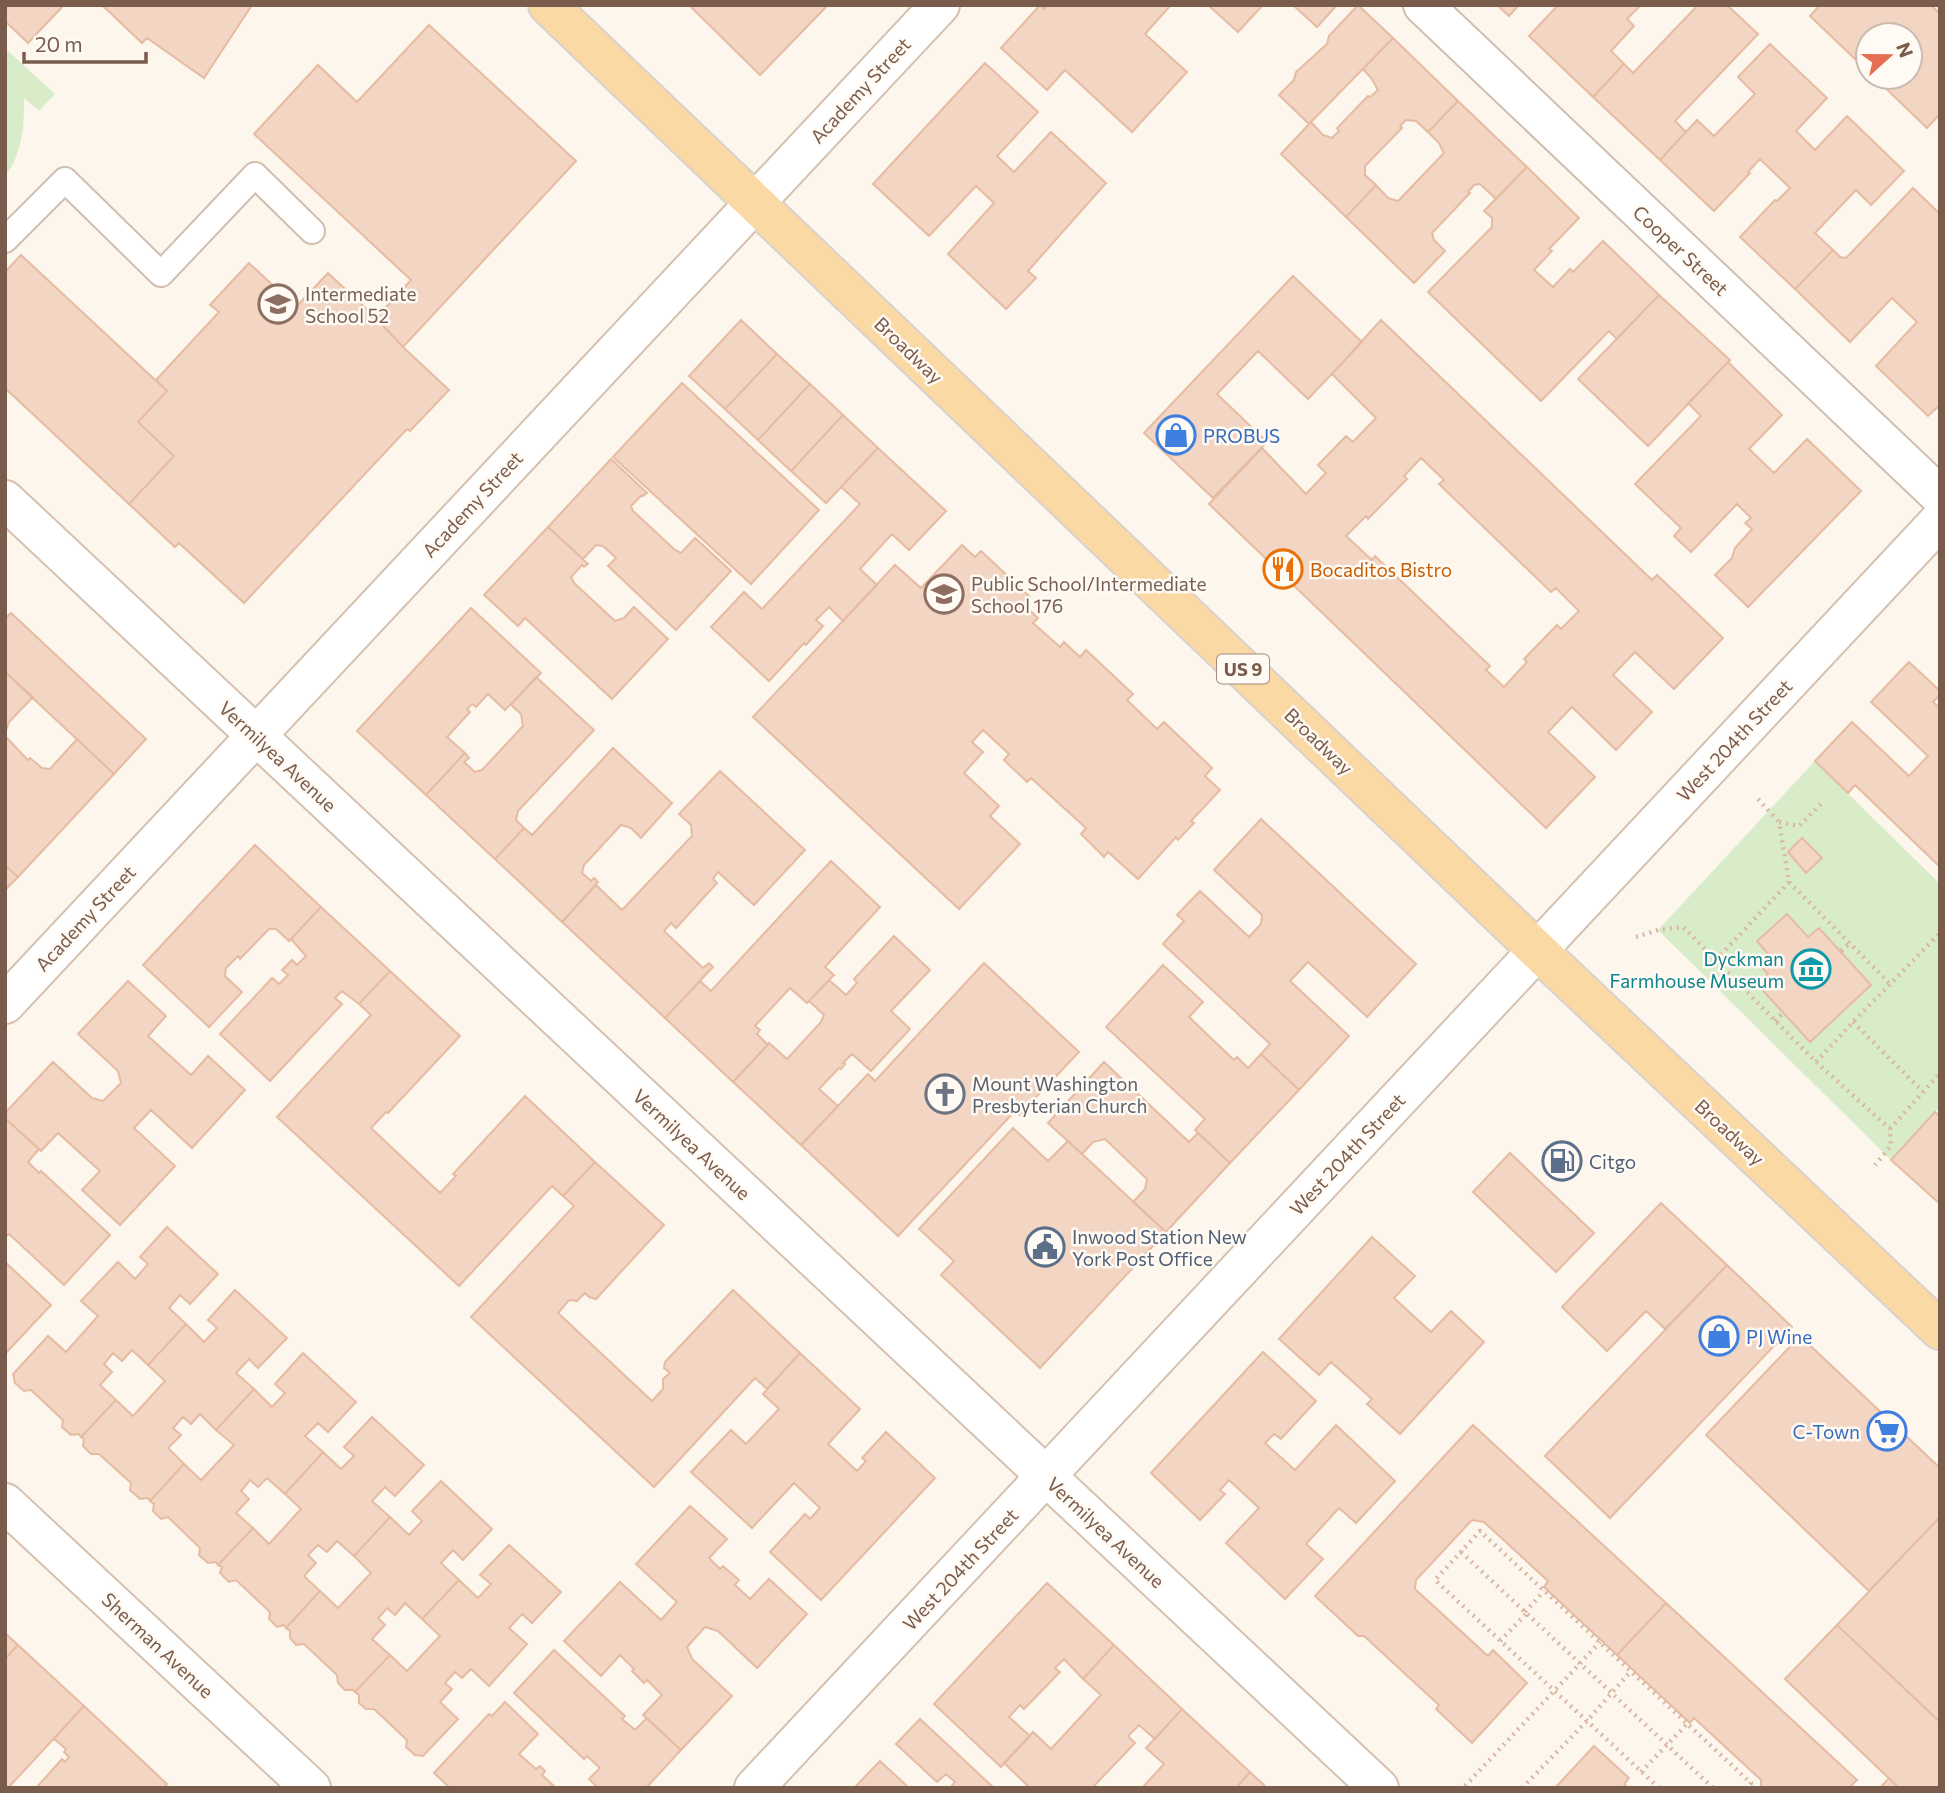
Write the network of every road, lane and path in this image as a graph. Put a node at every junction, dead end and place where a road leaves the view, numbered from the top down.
1 (548, 5) edge
2 (940, 5) edge
3 (1423, 5) edge
4 (755, 202) junction
5 (312, 230) dead end
6 (5, 240) edge
7 (1940, 496) edge
8 (5, 500) edge
9 (1940, 520) edge
10 (256, 736) junction
11 (1758, 799) dead end
12 (1823, 802) dead end
13 (1779, 822) junction
14 (1789, 881) junction
15 (1940, 933) edge
16 (1636, 937) dead end
17 (1850, 943) junction
18 (1537, 950) junction
19 (1841, 951) dead end
20 (1716, 960) junction
21 (1891, 984) junction
22 (5, 1004) edge
23 (1783, 1012) dead end
24 (1775, 1021) junction
25 (1853, 1021) junction
26 (1816, 1062) junction
27 (1940, 1073) edge
28 (1923, 1091) junction
29 (1890, 1129) junction
30 (1875, 1165) dead end
31 (1940, 1330) edge
32 (1047, 1477) junction
33 (5, 1503) edge
34 (1461, 1552) junction
35 (1544, 1591) junction
36 (1526, 1612) junction
37 (1500, 1641) junction
38 (1600, 1642) junction
39 (1580, 1663) junction
40 (1631, 1671) junction
41 (1554, 1690) junction
42 (1612, 1693) junction
43 (1587, 1721) junction
44 (1688, 1723) junction
45 (1667, 1744) junction
46 (1642, 1772) junction
47 (1465, 1786) dead end
48 (311, 1788) edge
49 (754, 1788) edge
50 (1379, 1788) edge
51 (1522, 1788) edge
52 (1659, 1788) edge
53 (1713, 1788) edge
54 (1747, 1788) edge

1 - 4 main road, Broadway / US 9
2 - 4 street, Academy Street
3 - 7 street, Cooper Street
4 - 10 street, Academy Street
4 - 18 main road, Broadway / US 9
5 - 6 lane
8 - 10 street, Vermilyea Avenue
9 - 18 street, West 204th Street
10 - 22 street, Academy Street
10 - 32 street, Vermilyea Avenue
11 - 13 path
12 - 13 path
13 - 14 path
14 - 17 path
14 - 20 path
15 - 21 path
16 - 20 path
17 - 19 path
17 - 21 path
18 - 31 main road, Broadway / US 9
18 - 32 street, West 204th Street
20 - 24 path
21 - 25 path
23 - 24 path
24 - 26 path
25 - 26 path
25 - 28 path
26 - 29 path
27 - 28 path
28 - 29 path
29 - 30 path
32 - 49 street, West 204th Street
32 - 50 street, Vermilyea Avenue
33 - 48 street, Sherman Avenue
34 - 35 path
34 - 36 path
34 - 37 path
35 - 36 path
35 - 38 path
36 - 37 path
36 - 39 path
37 - 41 path
38 - 39 path
38 - 40 path
39 - 41 path
39 - 42 path
40 - 42 path
40 - 44 path
41 - 43 path
41 - 47 path
42 - 43 path
42 - 45 path
43 - 46 path
43 - 51 path
44 - 45 path
44 - 54 path
45 - 46 path
45 - 53 path
46 - 52 path

